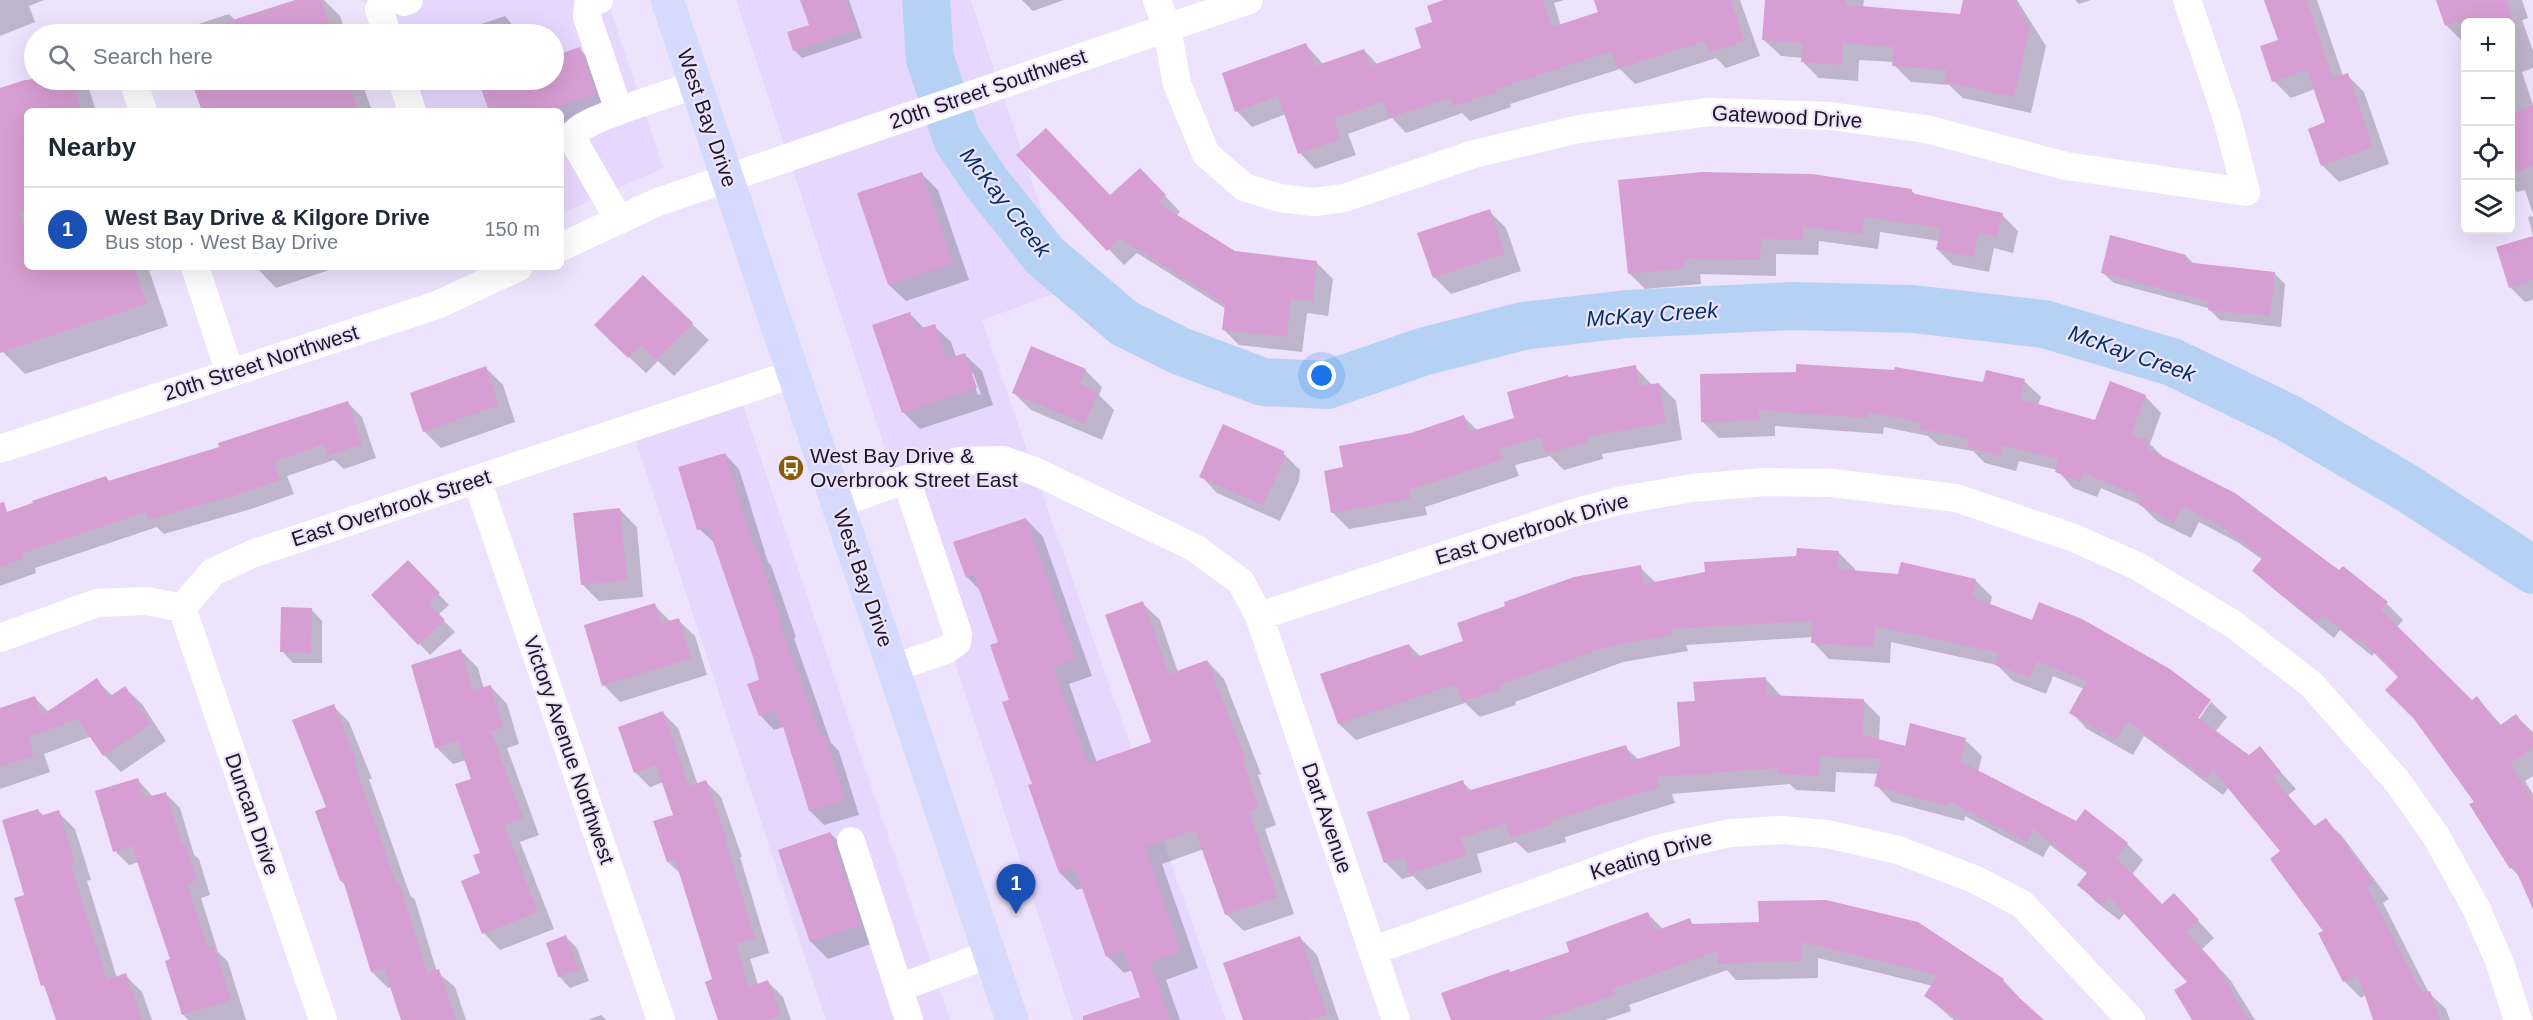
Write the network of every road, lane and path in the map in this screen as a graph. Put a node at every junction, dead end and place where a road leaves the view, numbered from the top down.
1 (599, 0) edge
2 (667, 0) edge
3 (1157, 0) edge
4 (1249, 0) edge
5 (2187, 0) edge
6 (1167, 28) junction
7 (696, 85) junction
8 (136, 90) edge
9 (405, 90) edge
10 (142, 108) edge
11 (411, 108) edge
12 (620, 111) junction
13 (727, 178) junction
14 (619, 220) junction
15 (564, 246) edge
16 (196, 270) edge
17 (505, 270) edge
18 (467, 278) edge
19 (230, 374) junction
20 (794, 374) junction
21 (0, 449) edge
22 (906, 479) junction
23 (477, 480) junction
24 (837, 504) junction
25 (182, 608) junction
26 (1259, 616) junction
27 (0, 638) edge
28 (893, 668) junction
29 (851, 841) dead end
30 (1372, 951) junction
31 (990, 954) junction
32 (899, 988) junction
33 (323, 1020) edge
34 (661, 1020) edge
35 (909, 1020) edge
36 (1012, 1020) edge
37 (1395, 1020) edge
38 (2131, 1020) edge
39 (2518, 1020) edge

1 - 12 street
2 - 7 main road, West Bay Drive
3 - 6 street
4 - 6 street, 20th Street Southwest
5 - 6 street, Gatewood Drive
6 - 13 street, 20th Street Southwest
7 - 12 street
7 - 13 main road, West Bay Drive
8 - 10 street
9 - 11 street
12 - 14 street
13 - 14 street
13 - 20 main road, West Bay Drive
14 - 15 street
16 - 19 street
17 - 18 street, 20th Street Northwest
18 - 19 street, 20th Street Northwest
19 - 21 street, 20th Street Northwest
20 - 23 street, East Overbrook Street
20 - 24 main road, West Bay Drive
22 - 24 street
22 - 26 street
22 - 28 street
23 - 25 street, East Overbrook Street
23 - 34 street, Victory Avenue Northwest
24 - 28 main road, West Bay Drive
25 - 27 street
25 - 33 street, Duncan Drive
26 - 30 street, Dart Avenue
26 - 39 street, East Overbrook Drive
28 - 31 main road, West Bay Drive
29 - 32 street
30 - 37 street, Dart Avenue
30 - 38 street, Keating Drive
31 - 32 street
31 - 36 main road, West Bay Drive
32 - 35 street

